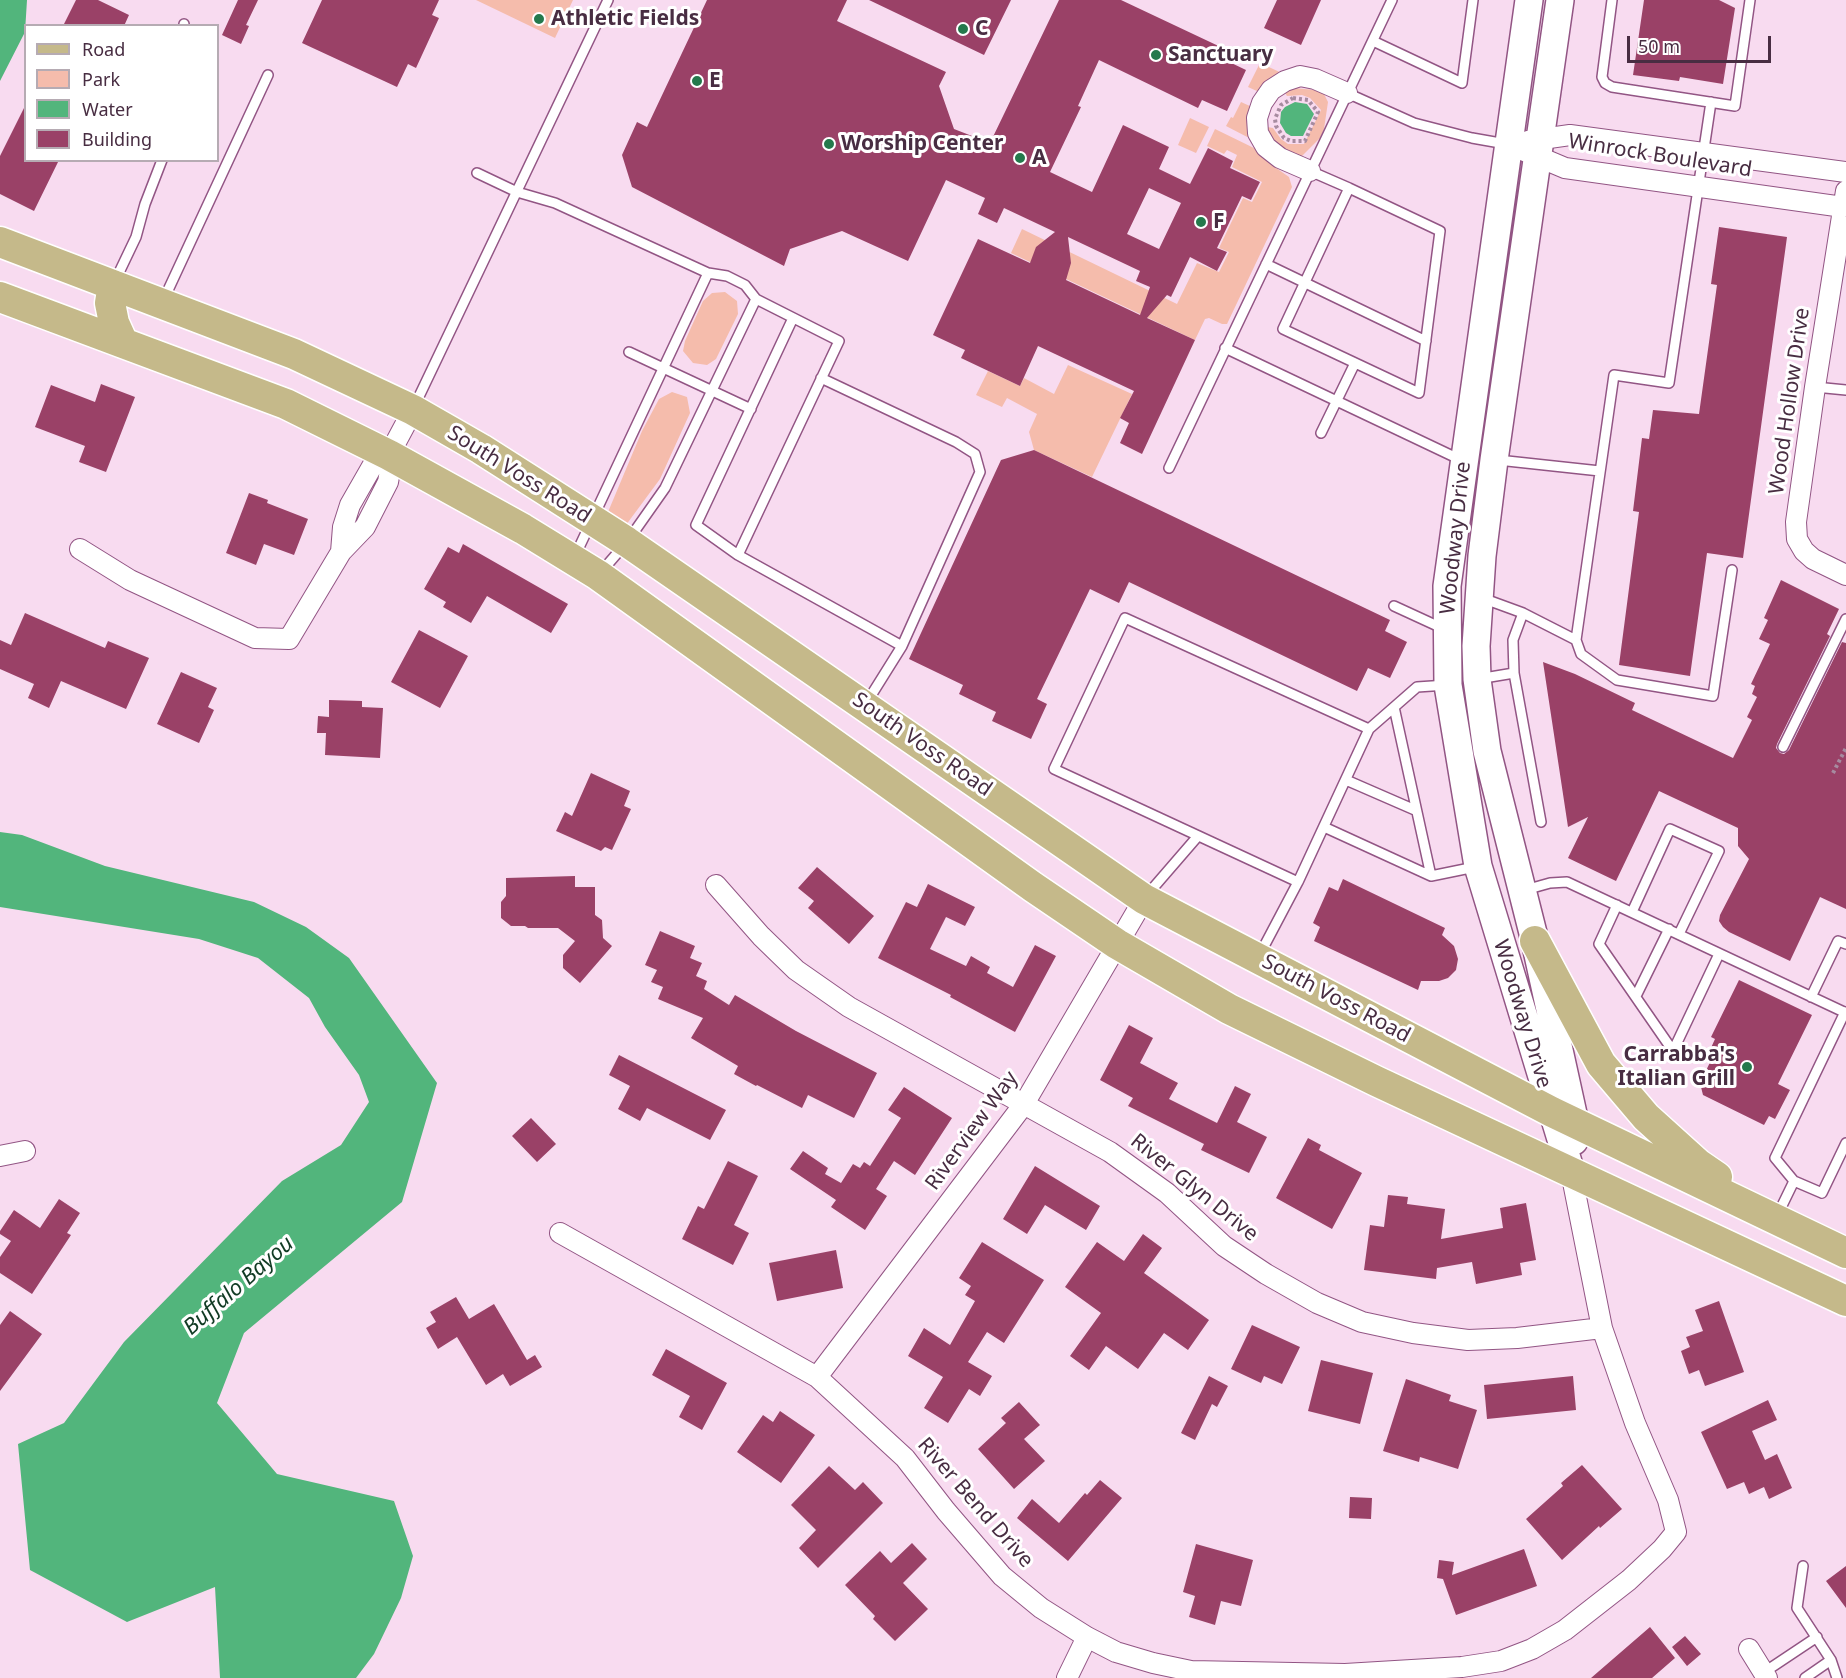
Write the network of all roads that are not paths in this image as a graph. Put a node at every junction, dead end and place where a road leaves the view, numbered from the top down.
1 (608, 0) edge
2 (1392, 0) edge
3 (1473, 0) edge
4 (1528, 0) edge
5 (1560, 0) edge
6 (1612, 0) edge
7 (1750, 0) edge
8 (1373, 41) junction
9 (268, 75) dead end
10 (1347, 93) junction
11 (1710, 102) junction
12 (1529, 145) junction
13 (1703, 153) junction
14 (161, 162) edge
15 (1310, 171) junction
16 (1846, 172) edge
17 (477, 173) dead end
18 (1699, 187) junction
19 (1349, 188) junction
20 (517, 192) junction
21 (1845, 199) edge
22 (0, 242) edge
23 (1842, 244) edge
24 (1266, 264) junction
25 (708, 273) junction
26 (1305, 283) junction
27 (113, 285) junction
28 (0, 297) edge
29 (756, 299) junction
30 (162, 303) junction
31 (793, 318) junction
32 (1426, 341) junction
33 (123, 343) junction
34 (1225, 348) junction
35 (629, 352) dead end
36 (1355, 363) junction
37 (663, 369) junction
38 (821, 378) junction
39 (1815, 387) junction
40 (711, 390) junction
41 (1846, 390) edge
42 (1336, 401) junction
43 (751, 409) junction
44 (413, 410) junction
45 (1321, 433) dead end
46 (389, 455) junction
47 (1494, 460) junction
48 (1464, 461) junction
49 (1169, 468) dead end
50 (1600, 471) junction
51 (593, 520) junction
52 (627, 542) junction
53 (80, 549) dead end
54 (738, 555) junction
55 (573, 559) junction
56 (1732, 570) dead end
57 (598, 574) junction
58 (1846, 575) edge
59 (1479, 597) junction
60 (1394, 606) dead end
61 (1522, 613) junction
62 (1846, 619) edge
63 (1448, 630) junction
64 (1576, 640) junction
65 (902, 646) junction
66 (1514, 673) junction
67 (1477, 679) junction
68 (1448, 685) junction
69 (865, 705) junction
70 (1394, 707) junction
71 (1369, 729) junction
72 (836, 746) junction
73 (1783, 747) dead end
74 (1346, 780) junction
75 (1415, 810) junction
76 (1541, 822) dead end
77 (1324, 827) junction
78 (1198, 836) junction
79 (1478, 866) junction
80 (1431, 876) junction
81 (1298, 882) junction
82 (716, 885) dead end
83 (1521, 891) junction
84 (1144, 899) junction
85 (1617, 905) junction
86 (1632, 912) junction
87 (1669, 929) junction
88 (1679, 934) junction
89 (1535, 941) junction
90 (1116, 944) junction
91 (1846, 944) edge
92 (1719, 954) junction
93 (1257, 958) junction
94 (1636, 996) junction
95 (1811, 997) junction
96 (1845, 1013) edge
97 (1024, 1104) junction
98 (1563, 1118) junction
99 (1846, 1143) edge
100 (25, 1151) dead end
101 (0, 1156) edge
102 (1571, 1172) junction
103 (1794, 1181) junction
104 (1776, 1219) junction
105 (560, 1233) dead end
106 (1844, 1248) edge
107 (1846, 1301) edge
108 (1602, 1328) junction
109 (817, 1377) junction
110 (1676, 1532) joint
111 (1803, 1566) dead end
112 (1087, 1637) junction
113 (1817, 1637) junction
114 (1749, 1648) dead end
115 (1832, 1660) junction
116 (1463, 1673) edge
117 (1765, 1675) edge
118 (1067, 1678) edge
119 (1805, 1678) edge
120 (1837, 1678) edge

1 - 20 lane
2 - 8 lane
3 - 8 lane
4 - 12 main road, Woodway Drive
5 - 12 main road, Woodway Drive
6 - 11 lane
7 - 11 lane
8 - 10 lane
9 - 30 lane
10 - 12 lane
10 - 15 lane
10 - 15 street
11 - 13 lane
12 - 13 street, Winrock Boulevard
12 - 18 street, Winrock Boulevard
12 - 47 main road, Woodway Drive
12 - 48 main road, Woodway Drive
13 - 16 street, Winrock Boulevard
13 - 18 lane
14 - 27 lane
15 - 19 lane
15 - 24 lane
17 - 20 lane
18 - 21 street, Winrock Boulevard
18 - 50 lane
19 - 26 lane
19 - 32 lane
20 - 25 lane
20 - 44 lane
21 - 23 street, Wood Hollow Drive
22 - 27 main road, South Voss Road
23 - 39 street, Wood Hollow Drive
24 - 26 lane
24 - 34 lane
25 - 29 lane
25 - 37 lane
26 - 32 lane
26 - 36 lane
27 - 30 main road, South Voss Road
27 - 33 main road
28 - 33 main road, South Voss Road
29 - 31 lane
29 - 40 lane
30 - 44 main road, South Voss Road
31 - 38 lane
31 - 43 lane
32 - 36 lane
33 - 46 main road, South Voss Road
34 - 42 lane
34 - 49 lane
35 - 37 lane
36 - 42 lane
37 - 40 lane
37 - 51 lane
38 - 54 lane
38 - 65 lane
39 - 41 lane
39 - 58 street, Wood Hollow Drive
40 - 43 lane
40 - 52 lane
42 - 45 lane
42 - 48 lane
43 - 54 lane
44 - 46 street
44 - 51 main road, South Voss Road
46 - 53 street
46 - 55 main road, South Voss Road
47 - 48 main road
47 - 50 lane
47 - 59 main road, Woodway Drive
48 - 63 main road, Woodway Drive
50 - 64 lane
51 - 52 main road, South Voss Road
51 - 55 lane
52 - 57 lane
52 - 69 main road, South Voss Road
54 - 65 lane
55 - 57 main road, South Voss Road
56 - 64 lane
57 - 72 main road, South Voss Road
59 - 61 lane
59 - 67 main road, Woodway Drive
60 - 63 lane
61 - 64 lane
61 - 66 lane
62 - 73 lane
63 - 68 main road, Woodway Drive
65 - 69 lane
66 - 67 lane
66 - 76 lane
67 - 68 main road
67 - 83 main road, Woodway Drive
68 - 70 lane
68 - 79 main road, Woodway Drive
69 - 72 main road
69 - 84 main road, South Voss Road
70 - 71 lane
70 - 75 lane
71 - 74 lane
71 - 78 lane
72 - 90 main road, South Voss Road
74 - 75 lane
74 - 77 lane
75 - 80 lane
77 - 80 lane
77 - 81 lane
78 - 81 lane
78 - 84 lane
79 - 80 lane
79 - 98 main road, Woodway Drive
81 - 93 lane
82 - 97 street, River Glyn Drive
83 - 85 lane
83 - 89 main road, Woodway Drive
84 - 90 street, Riverview Way
84 - 93 main road, South Voss Road
85 - 86 lane
85 - 94 lane
86 - 87 lane
86 - 88 lane
87 - 88 lane
87 - 94 lane
88 - 92 lane
89 - 98 main road, Woodway Drive
89 - 104 main road
90 - 97 street, Riverview Way
90 - 102 main road, South Voss Road
91 - 95 lane
92 - 94 lane
92 - 95 lane
93 - 98 main road, South Voss Road
95 - 96 lane
96 - 103 lane
97 - 108 street, River Glyn Drive
97 - 109 street, Riverview Way
98 - 102 main road, Woodway Drive
98 - 104 main road, South Voss Road
99 - 103 lane
100 - 101 street
102 - 107 main road, South Voss Road
102 - 108 street, Woodway Drive
103 - 104 lane
104 - 106 main road, South Voss Road
105 - 109 street, River Bend Drive
108 - 110 street, Woodway Drive
109 - 112 street, River Bend Drive
110 - 116 street, River Bend Drive
111 - 113 lane
112 - 116 street, River Bend Drive
112 - 118 street
113 - 115 lane
113 - 117 lane
114 - 117 street
115 - 119 lane
115 - 120 lane

